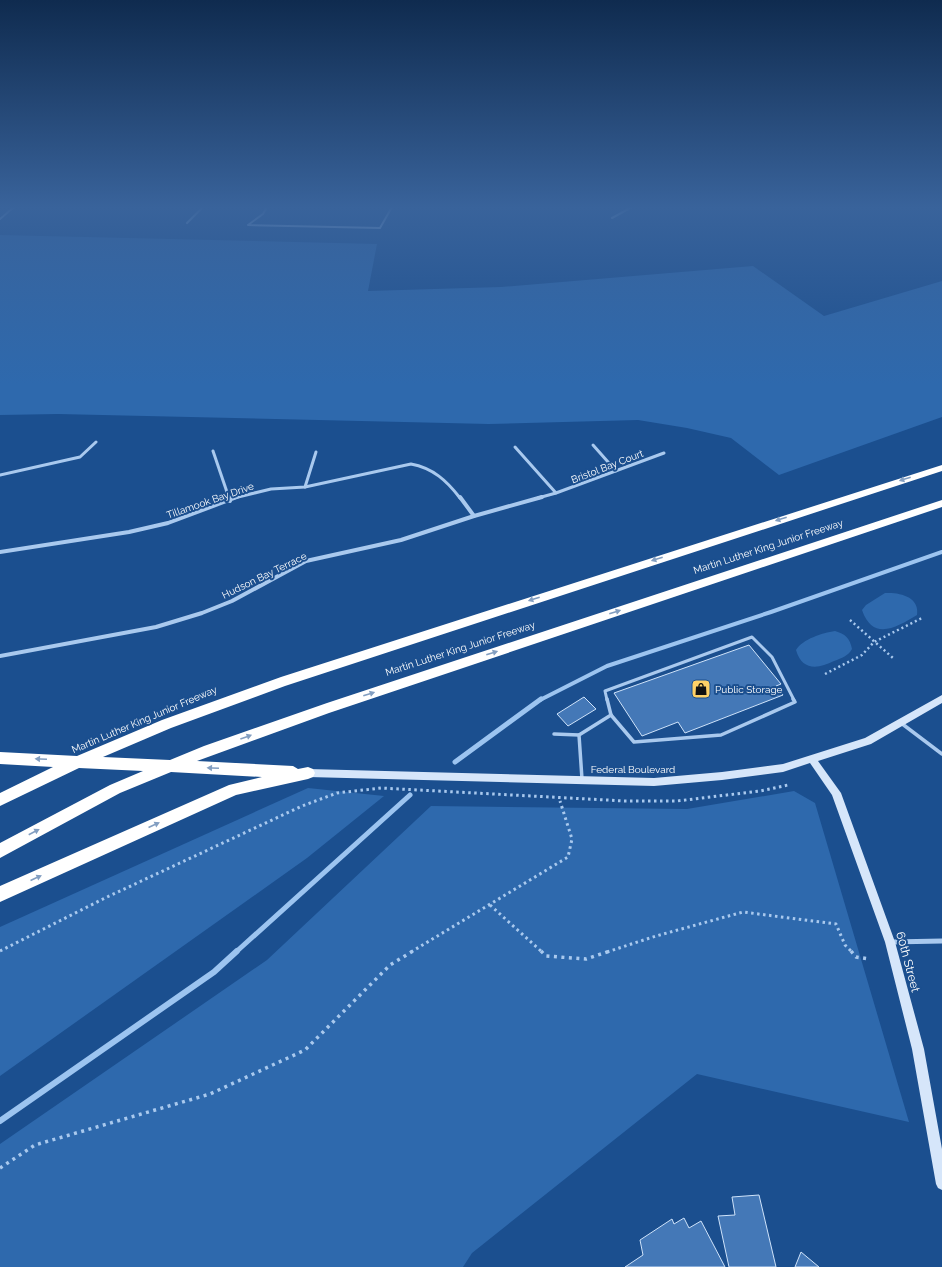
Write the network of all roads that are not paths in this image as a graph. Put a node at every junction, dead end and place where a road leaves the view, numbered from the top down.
1 (96, 442) dead end
2 (593, 445) dead end
3 (515, 447) dead end
4 (213, 450) dead end
5 (316, 452) dead end
6 (664, 453) dead end
7 (942, 468) edge
8 (616, 471) junction
9 (0, 475) edge
10 (305, 487) junction
11 (556, 493) junction
12 (230, 501) junction
13 (942, 503) edge
14 (474, 516) junction
15 (0, 552) edge
16 (0, 656) edge
17 (942, 699) edge
18 (611, 715) junction
19 (901, 723) junction
20 (554, 734) dead end
21 (579, 735) junction
22 (942, 754) edge
23 (0, 758) edge
24 (812, 759) junction
25 (308, 773) junction
26 (582, 780) junction
27 (0, 800) edge
28 (0, 850) edge
29 (0, 894) edge
30 (942, 941) edge
31 (890, 942) junction
32 (942, 1184) edge

1 - 9 street
2 - 8 street
3 - 11 street
4 - 12 street
5 - 10 street
6 - 8 street, Bristol Bay Court
7 -> 27 highway, Martin Luther King Junior Freeway
8 - 11 street, Bristol Bay Court
10 - 12 street, Tillamook Bay Drive
10 - 14 street, Tillamook Bay Drive
11 - 14 street, Hudson Bay Terrace
12 - 15 street, Tillamook Bay Drive
28 -> 13 highway, Martin Luther King Junior Freeway
14 - 16 street, Hudson Bay Terrace
17 - 19 main road, Federal Boulevard
18 - 18 lane
18 - 21 lane
19 - 22 lane
19 - 24 main road, Federal Boulevard
20 - 21 lane
21 - 26 lane
25 -> 23 highway
24 - 26 main road, Federal Boulevard
24 - 31 main road, 60th Street
25 - 26 main road, Federal Boulevard
29 -> 25 highway
30 - 31 street
31 - 32 main road, 60th Street

